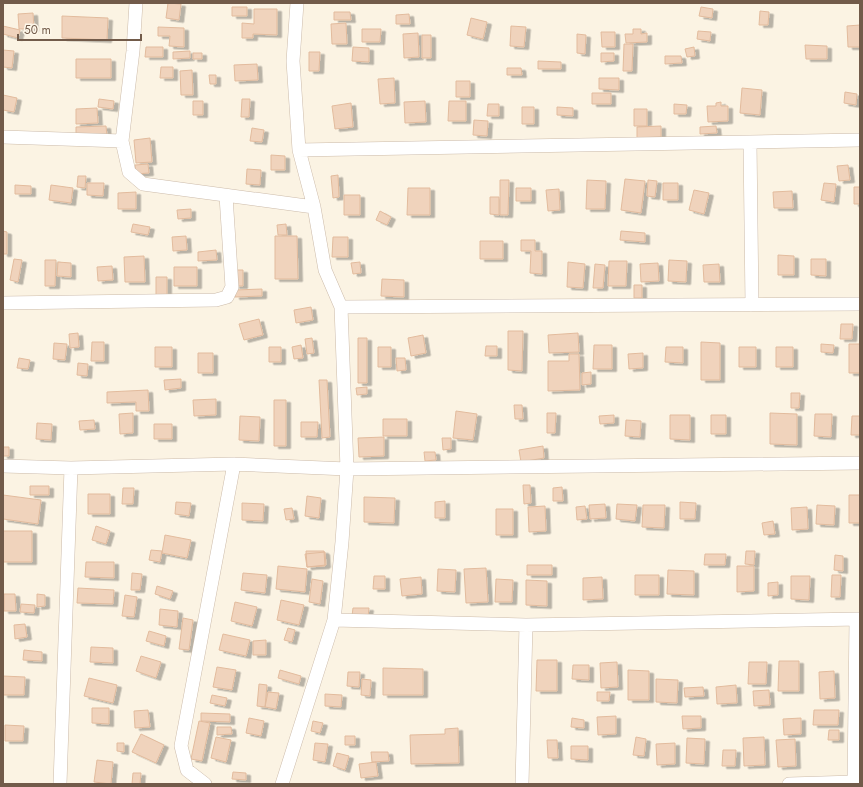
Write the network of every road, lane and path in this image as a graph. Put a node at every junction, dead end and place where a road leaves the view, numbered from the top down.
1 (136, 3) edge
2 (297, 3) edge
3 (3, 137) edge
4 (860, 140) edge
5 (122, 141) junction
6 (750, 142) junction
7 (298, 150) junction
8 (226, 196) junction
9 (314, 207) junction
10 (3, 303) edge
11 (860, 304) edge
12 (752, 305) junction
13 (341, 307) junction
14 (860, 463) edge
15 (234, 464) junction
16 (3, 466) edge
17 (71, 468) junction
18 (347, 470) junction
19 (334, 620) junction
20 (858, 620) edge
21 (526, 625) junction
22 (854, 783) edge
23 (60, 784) edge
24 (205, 784) edge
25 (282, 784) edge
26 (522, 784) edge
27 (789, 784) edge

1 - 5 street
2 - 7 street
3 - 5 street
4 - 6 street
5 - 8 street
6 - 7 street
6 - 12 street
7 - 9 street
8 - 9 street
8 - 10 street
9 - 13 street
11 - 12 street
12 - 13 street
13 - 18 street
14 - 18 street
15 - 17 street
15 - 18 street
15 - 24 street
16 - 17 street
17 - 23 street
18 - 19 street
19 - 21 street
19 - 25 street
20 - 21 street
20 - 22 street
21 - 26 street
22 - 27 street

